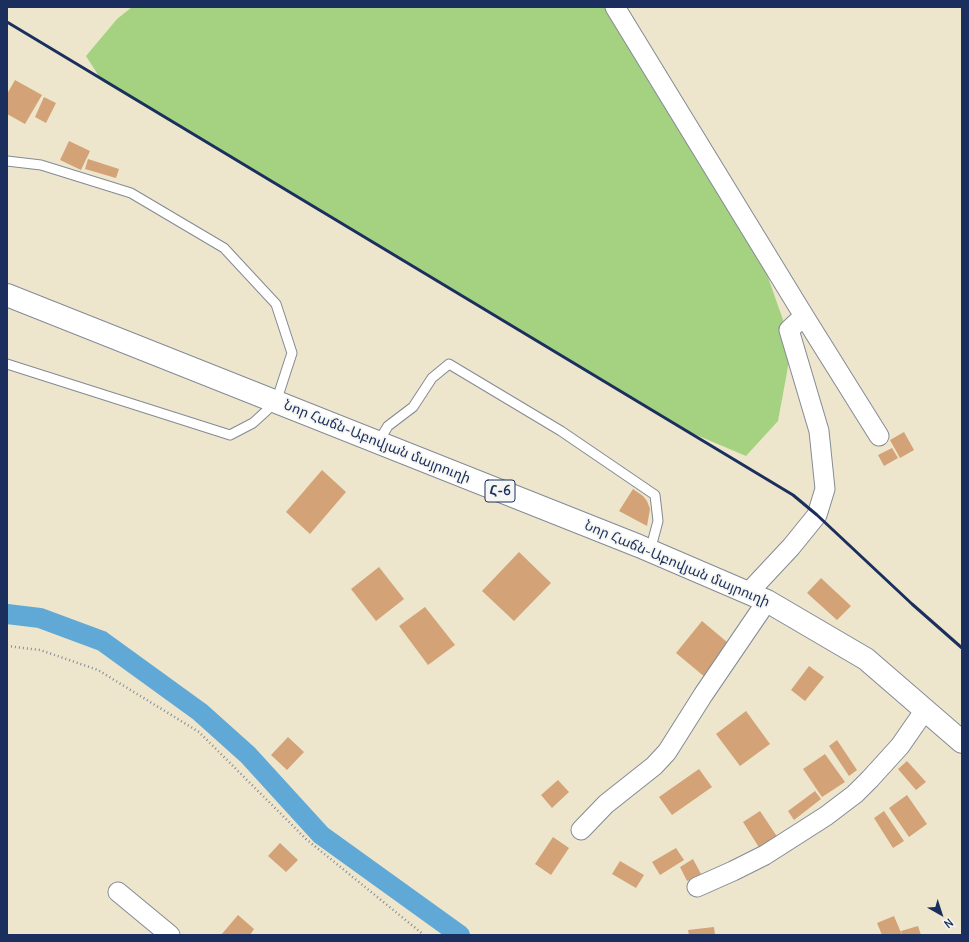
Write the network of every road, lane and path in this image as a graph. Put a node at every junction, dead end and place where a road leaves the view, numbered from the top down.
1 (615, 7) edge
2 (7, 161) edge
3 (7, 295) edge
4 (804, 316) junction
5 (7, 364) edge
6 (276, 402) junction
7 (880, 436) dead end
8 (378, 442) junction
9 (650, 550) junction
10 (748, 592) junction
11 (767, 601) junction
12 (7, 646) edge
13 (926, 710) junction
14 (962, 742) edge
15 (581, 830) dead end
16 (697, 887) dead end
17 (118, 892) dead end
18 (170, 935) edge
19 (424, 935) edge

1 - 4 street
2 - 6 lane
3 - 6 main road, Նոր Հաճն-Աբովյան մայրուղի / Հ-6
4 - 7 street
4 - 10 street
5 - 6 lane
6 - 8 main road, Նոր Հաճն-Աբովյան մայրուղի / Հ-6
8 - 9 main road, Նոր Հաճն-Աբովյան մայրուղի / Հ-6
8 - 9 lane
9 - 10 main road, Նոր Հաճն-Աբովյան մայրուղի / Հ-6
10 - 11 main road, Նոր Հաճն-Աբովյան մայրուղի / Հ-6
11 - 13 main road, Նոր Հաճն-Աբովյան մայրուղի / Հ-6
11 - 15 street
12 - 19 path
13 - 14 main road, Նոր Հաճն-Աբովյան մայրուղի / Հ-6
13 - 16 street
17 - 18 street

